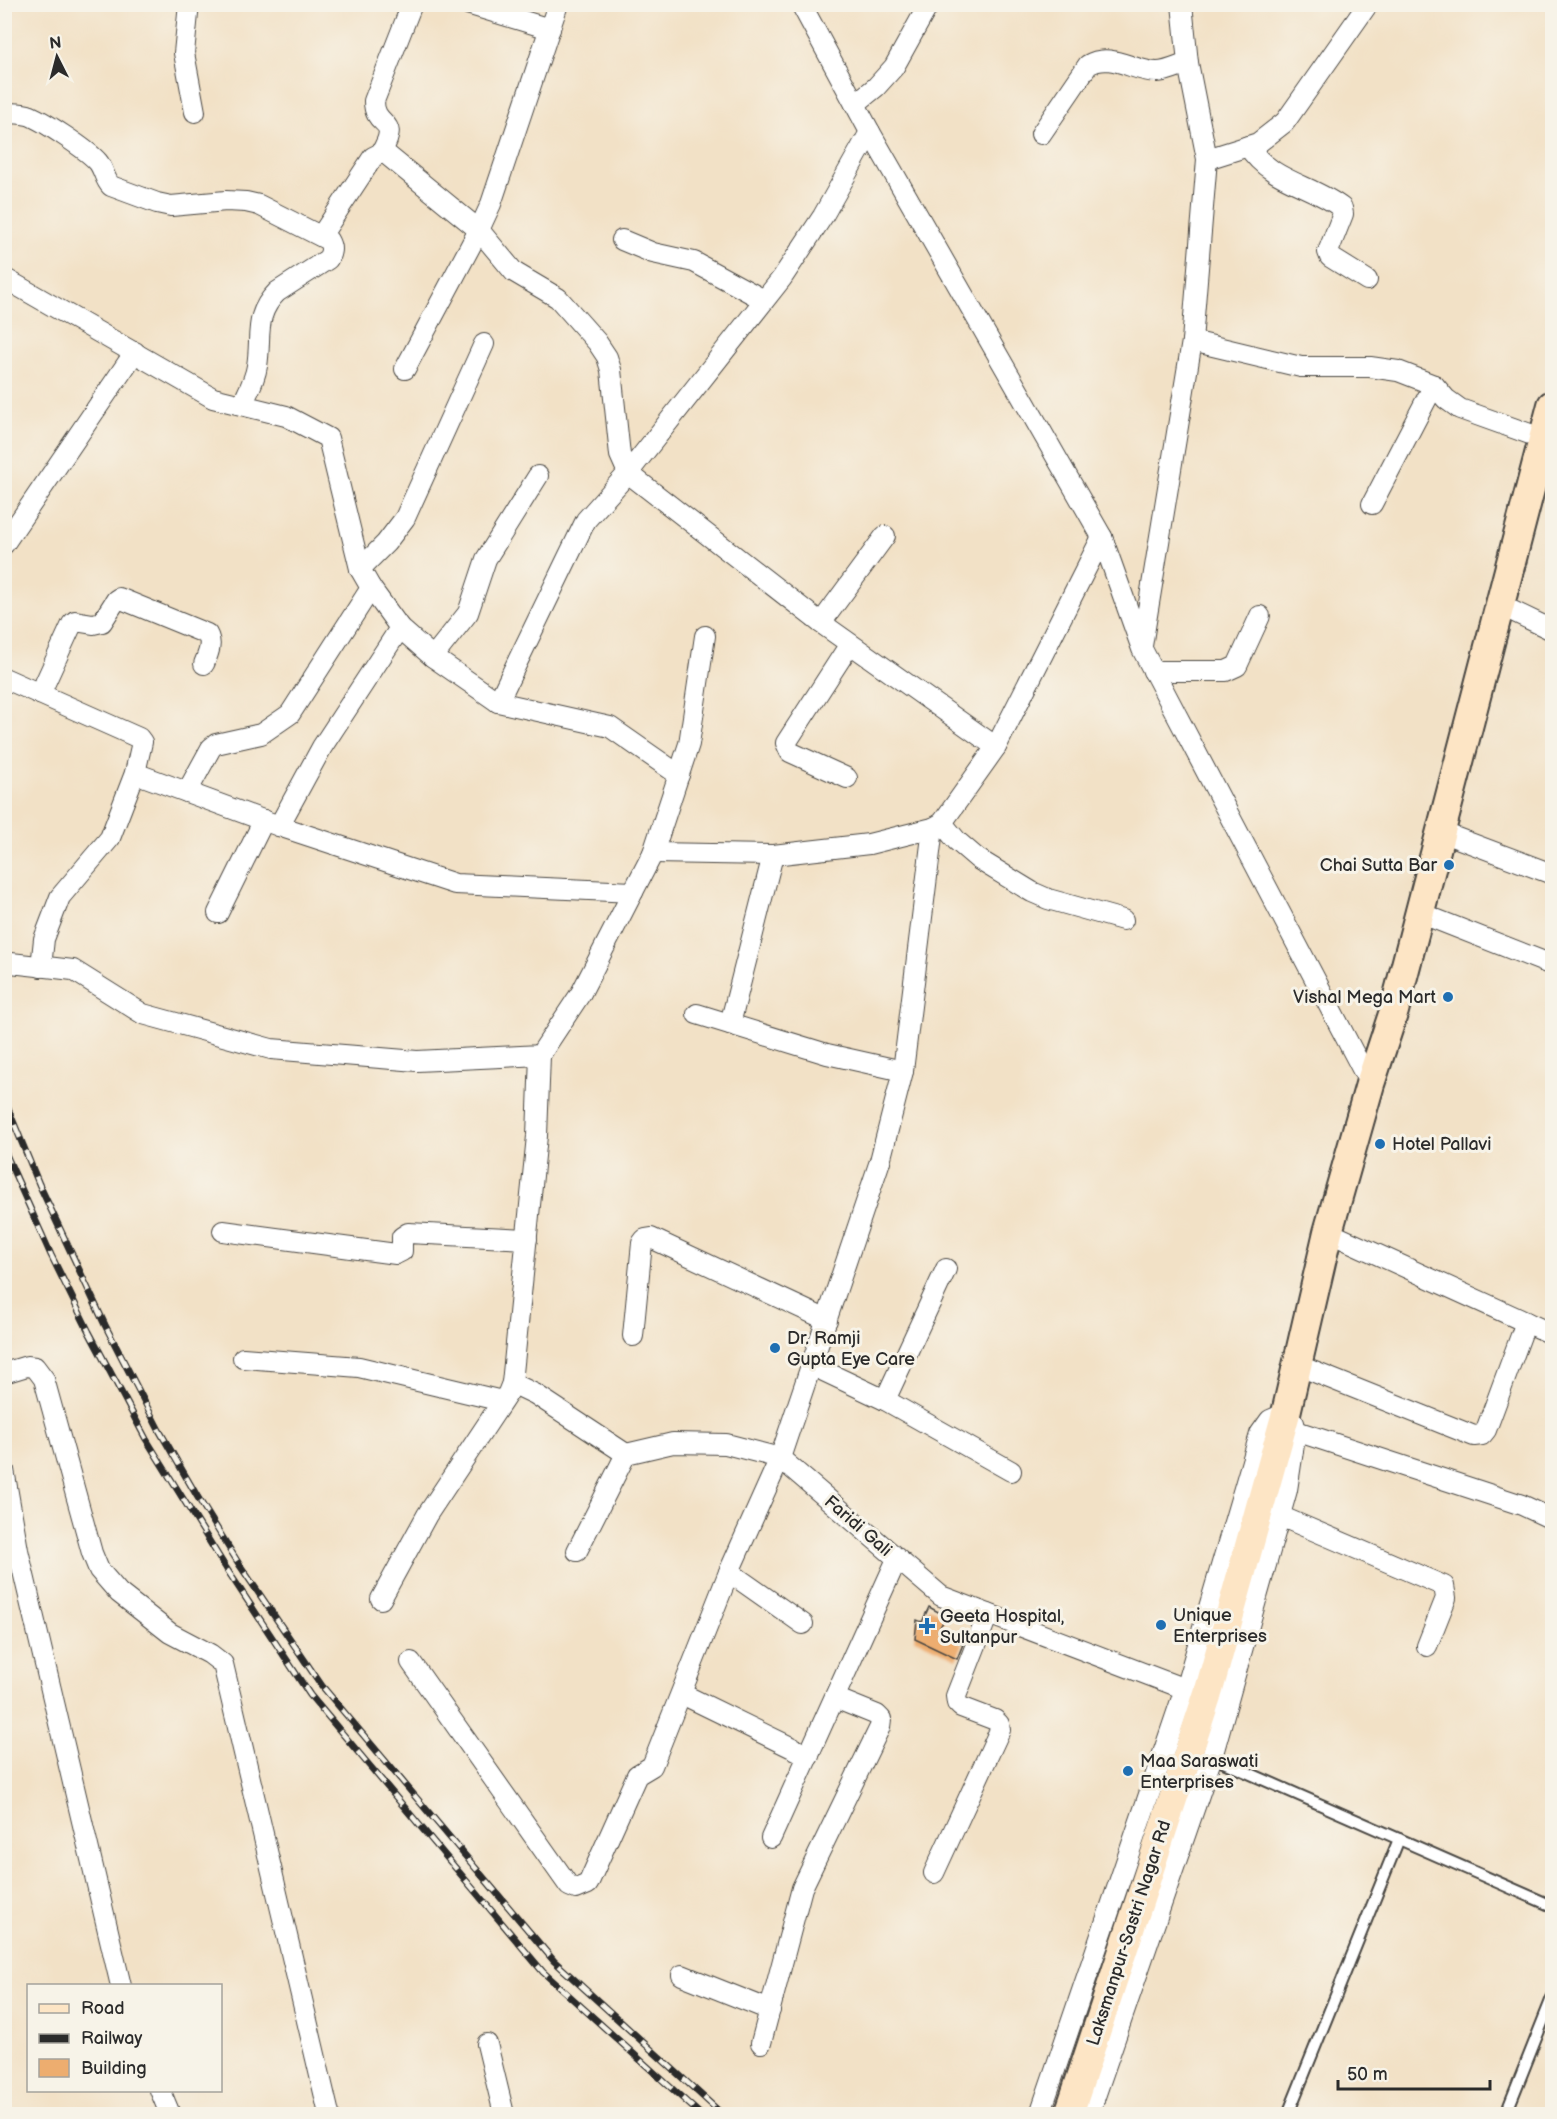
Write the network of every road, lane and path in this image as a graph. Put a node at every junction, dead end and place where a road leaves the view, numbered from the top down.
1 (189, 4) edge
2 (412, 4) edge
3 (467, 4) edge
4 (558, 4) edge
5 (801, 4) edge
6 (929, 4) edge
7 (1182, 4) edge
8 (1368, 4) edge
9 (550, 29) junction
10 (1188, 63) junction
11 (855, 104) junction
12 (195, 112) dead end
13 (4, 113) edge
14 (870, 132) junction
15 (1041, 134) dead end
16 (1248, 146) junction
17 (381, 153) junction
18 (1208, 159) junction
19 (479, 230) junction
20 (321, 236) junction
21 (622, 240) dead end
22 (4, 278) edge
23 (1367, 280) dead end
24 (764, 300) junction
25 (1192, 341) junction
26 (484, 344) dead end
27 (135, 352) junction
28 (405, 369) dead end
29 (1434, 385) junction
30 (242, 405) junction
31 (1552, 405) edge
32 (1544, 439) junction
33 (628, 473) junction
34 (538, 476) dead end
35 (1372, 504) dead end
36 (885, 536) dead end
37 (1102, 537) junction
38 (4, 544) edge
39 (360, 569) junction
40 (371, 588) junction
41 (1500, 605) junction
42 (1260, 616) dead end
43 (820, 623) junction
44 (400, 628) junction
45 (1552, 630) edge
46 (705, 636) dead end
47 (850, 644) junction
48 (1142, 649) junction
49 (433, 657) junction
50 (204, 664) dead end
51 (1153, 671) junction
52 (4, 678) edge
53 (40, 694) junction
54 (498, 702) junction
55 (996, 747) junction
56 (135, 773) junction
57 (679, 775) junction
58 (847, 778) dead end
59 (187, 792) junction
60 (272, 823) junction
61 (937, 825) junction
62 (1441, 832) junction
63 (653, 853) junction
64 (773, 855) junction
65 (1552, 874) edge
66 (633, 892) junction
67 (218, 913) dead end
68 (1420, 913) junction
69 (1123, 920) dead end
70 (11, 963) dead end
71 (1552, 965) edge
72 (41, 967) junction
73 (697, 1014) dead end
74 (730, 1024) junction
75 (540, 1055) junction
76 (903, 1071) junction
77 (1370, 1084) junction
78 (223, 1231) dead end
79 (1328, 1232) junction
80 (527, 1239) junction
81 (946, 1269) dead end
82 (827, 1320) junction
83 (1526, 1322) junction
84 (1552, 1334) edge
85 (633, 1336) dead end
86 (243, 1358) dead end
87 (811, 1365) junction
88 (1297, 1365) junction
89 (4, 1373) edge
90 (512, 1383) junction
91 (885, 1400) junction
92 (502, 1401) junction
93 (1286, 1428) junction
94 (626, 1454) junction
95 (780, 1458) junction
96 (4, 1470) edge
97 (1011, 1471) dead end
98 (1280, 1516) junction
99 (1552, 1519) edge
100 (577, 1551) dead end
101 (897, 1559) junction
102 (729, 1572) junction
103 (381, 1599) dead end
104 (988, 1614) junction
105 (803, 1624) dead end
106 (1427, 1646) dead end
107 (411, 1662) dead end
108 (1185, 1689) junction
109 (682, 1694) junction
110 (835, 1698) junction
111 (809, 1756) junction
112 (1212, 1757) junction
113 (771, 1838) dead end
114 (1399, 1839) junction
115 (934, 1873) dead end
116 (1552, 1906) edge
117 (682, 1975) dead end
118 (121, 1984) edge
119 (1552, 1998) edge
120 (770, 2010) junction
121 (762, 2043) dead end
122 (487, 2044) dead end
123 (160, 2092) edge
124 (170, 2115) edge
125 (329, 2115) edge
126 (504, 2115) edge
127 (1040, 2115) edge
128 (1069, 2115) edge
129 (1089, 2115) edge
130 (1288, 2115) edge
131 (1509, 2115) edge

1 - 12 street
2 - 17 street
3 - 9 street
4 - 9 street
5 - 11 street
6 - 11 street
7 - 10 street
8 - 16 street
9 - 19 street
10 - 15 street
10 - 18 street
11 - 14 street
13 - 20 street
14 - 24 street
14 - 37 street
16 - 18 street
16 - 23 street
17 - 19 street
17 - 20 street
18 - 25 street
19 - 28 street
19 - 33 street
20 - 30 street
21 - 24 street
22 - 27 street
24 - 33 street
25 - 29 street
25 - 48 street
26 - 39 street
27 - 30 street
27 - 38 street
29 - 32 street
29 - 35 street
30 - 39 street
31 - 32 street, Laksmanpur-Sastri Nagar Rd
32 - 41 street, Laksmanpur-Sastri Nagar Rd
33 - 43 street
33 - 54 street
34 - 49 street
36 - 43 street
37 - 48 street
37 - 55 street
39 - 40 street
40 - 44 street
40 - 59 street
41 - 45 street
41 - 62 street, Laksmanpur-Sastri Nagar Rd
42 - 51 street
43 - 47 street
44 - 49 street
44 - 60 street
46 - 57 street
47 - 55 street
47 - 58 street
48 - 51 street
49 - 54 street
50 - 53 street
51 - 77 street
52 - 53 street
53 - 56 street
54 - 57 street
55 - 61 street
56 - 59 street
56 - 72 street
57 - 63 street
59 - 60 street
60 - 66 street
60 - 67 street
61 - 64 street
61 - 69 street
61 - 76 street
62 - 65 street
62 - 68 street, Laksmanpur-Sastri Nagar Rd
63 - 64 street
63 - 66 street
64 - 74 street
66 - 75 street
68 - 71 street
68 - 77 street, Laksmanpur-Sastri Nagar Rd
70 - 72 street
72 - 75 street
73 - 74 street
74 - 76 street
75 - 80 street
76 - 82 street
77 - 79 street, Laksmanpur-Sastri Nagar Rd
78 - 80 street
79 - 83 street
79 - 88 street, Laksmanpur-Sastri Nagar Rd
80 - 90 street
81 - 91 street
82 - 85 street
82 - 87 street
83 - 84 street
83 - 88 street
86 - 92 street
87 - 91 street
87 - 95 street
88 - 93 street, Laksmanpur-Sastri Nagar Rd
89 - 125 street
90 - 92 street
90 - 94 street
91 - 97 street
92 - 103 street
93 - 98 street
93 - 99 street
93 - 108 street
93 - 128 street, Laksmanpur-Sastri Nagar Rd
94 - 95 street, Faridi Gali
94 - 100 street
95 - 101 street, Faridi Gali
95 - 102 street
96 - 118 street
98 - 106 street
98 - 112 street
101 - 104 street, Faridi Gali
101 - 110 street
102 - 105 street
102 - 109 street
104 - 108 street, Faridi Gali
104 - 115 street
107 - 109 street
108 - 127 street
109 - 111 street
110 - 111 street
110 - 120 street
111 - 113 street
112 - 114 lane
112 - 129 street
114 - 116 lane
114 - 130 lane
117 - 120 street
119 - 131 lane
120 - 121 street
122 - 126 street
123 - 124 street

